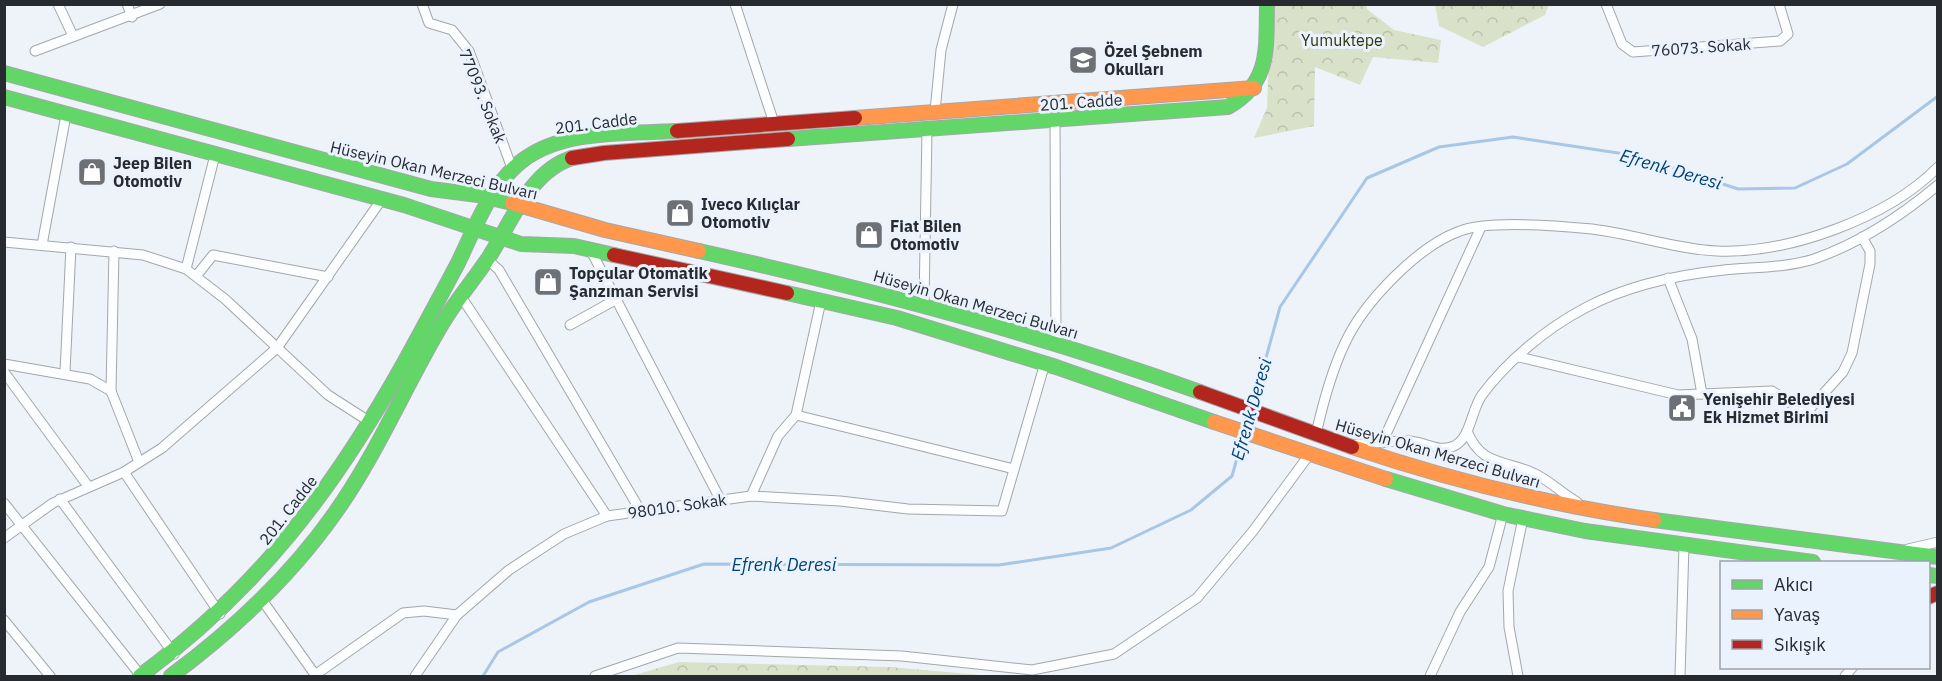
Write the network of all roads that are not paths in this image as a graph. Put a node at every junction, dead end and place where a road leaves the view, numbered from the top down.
1 (57, 4) edge
2 (127, 4) edge
3 (160, 4) edge
4 (422, 4) edge
5 (735, 4) edge
6 (954, 4) edge
7 (1267, 4) edge
8 (1606, 4) edge
9 (1779, 4) edge
10 (132, 17) junction
11 (73, 36) junction
12 (34, 51) dead end
13 (4, 73) edge
14 (1254, 88) junction
15 (4, 97) edge
16 (935, 111) junction
17 (66, 115) junction
18 (1055, 120) junction
19 (774, 123) junction
20 (927, 130) junction
21 (215, 155) junction
22 (1938, 167) edge
23 (513, 171) junction
24 (1938, 185) edge
25 (491, 198) junction
26 (382, 199) junction
27 (521, 207) junction
28 (1481, 227) junction
29 (475, 228) junction
30 (502, 237) junction
31 (1862, 237) junction
32 (4, 242) edge
33 (42, 245) junction
34 (72, 246) junction
35 (590, 249) junction
36 (114, 251) junction
37 (488, 260) junction
38 (186, 268) junction
39 (197, 275) junction
40 (328, 277) junction
41 (1668, 278) junction
42 (460, 296) junction
43 (615, 300) junction
44 (821, 301) junction
45 (924, 304) junction
46 (570, 325) dead end
47 (1056, 342) junction
48 (277, 348) junction
49 (1519, 357) junction
50 (1045, 363) junction
51 (4, 364) edge
52 (4, 372) edge
53 (65, 372) junction
54 (111, 391) junction
55 (1702, 394) junction
56 (796, 416) junction
57 (370, 422) junction
58 (1309, 431) junction
59 (1467, 431) junction
60 (1382, 443) junction
61 (1347, 444) junction
62 (1303, 453) junction
63 (140, 462) junction
64 (1014, 469) junction
65 (124, 472) junction
66 (88, 486) junction
67 (751, 496) junction
68 (60, 499) junction
69 (720, 499) junction
70 (4, 503) edge
71 (1590, 508) junction
72 (640, 510) junction
73 (1503, 514) junction
74 (607, 516) junction
75 (1523, 518) junction
76 (21, 524) junction
77 (4, 538) edge
78 (1938, 542) edge
79 (1684, 545) junction
80 (1894, 551) junction
81 (1938, 557) edge
82 (1805, 561) edge
83 (262, 600) junction
84 (220, 614) junction
85 (457, 615) junction
86 (4, 620) edge
87 (174, 654) junction
88 (1680, 661) junction
89 (177, 675) edge
90 (50, 676) edge
91 (140, 676) edge
92 (316, 676) edge
93 (415, 676) edge
94 (595, 676) edge
95 (1430, 676) edge
96 (1518, 676) edge
97 (1680, 676) edge
98 (1688, 676) edge

1 - 11 street
2 - 10 street
3 - 10 street
4 - 23 street, 77093. Sokak
5 - 19 street
6 - 16 street
7 - 14 main road
8 - 9 street, 76073. Sokak
10 - 11 street
11 - 12 street
13 - 25 main road, Hüseyin Okan Merzeci Bulvarı
14 - 16 main road, 201. Cadde
14 - 18 main road, 201. Cadde
15 - 17 main road
16 - 19 main road, 201. Cadde
17 - 21 main road
17 - 33 street
18 - 20 main road, 201. Cadde
18 - 47 street
19 - 23 main road, 201. Cadde
20 - 27 main road, 201. Cadde
20 - 45 street
21 - 26 main road
21 - 38 street
22 - 28 street
23 - 25 main road, 201. Cadde
24 - 31 street
25 - 27 main road, Hüseyin Okan Merzeci Bulvarı
25 - 29 main road, 201. Cadde
26 - 29 main road
26 - 40 street
27 - 30 main road, 201. Cadde
27 - 45 main road, Hüseyin Okan Merzeci Bulvarı
28 - 58 street
28 - 60 street
29 - 30 main road
29 - 57 main road, 201. Cadde
30 - 35 main road
30 - 37 main road, 201. Cadde
31 - 41 street
31 - 55 street
32 - 33 street
33 - 34 street
34 - 36 street
34 - 53 street
35 - 43 street
35 - 44 main road
36 - 38 street
36 - 54 street
37 - 42 main road, 201. Cadde
37 - 72 street
38 - 39 street
39 - 40 street
39 - 48 street
40 - 48 street
41 - 49 street
41 - 55 street
42 - 74 street
42 - 83 main road, 201. Cadde
43 - 46 street
43 - 69 street
44 - 50 main road
44 - 56 street
45 - 47 main road, Hüseyin Okan Merzeci Bulvarı
47 - 58 main road, Hüseyin Okan Merzeci Bulvarı
48 - 57 street
48 - 63 street
49 - 55 street
49 - 59 street
50 - 62 main road
50 - 64 street
51 - 53 street
52 - 66 street
53 - 54 street
54 - 63 street
56 - 64 street
56 - 67 street
57 - 84 main road, 201. Cadde
58 - 61 main road, Hüseyin Okan Merzeci Bulvarı
59 - 60 street
59 - 71 street
60 - 61 street
61 - 71 main road, Hüseyin Okan Merzeci Bulvarı
62 - 73 main road
62 - 94 street
63 - 65 street
64 - 67 street, 98010. Sokak
65 - 66 street
65 - 84 street
66 - 68 street
67 - 69 street, 98010. Sokak
68 - 76 street
68 - 87 street
69 - 72 street, 98010. Sokak
70 - 76 street
71 - 80 main road, Hüseyin Okan Merzeci Bulvarı
72 - 74 street, 98010. Sokak
73 - 75 main road
73 - 95 street
74 - 85 street, 98010. Sokak
75 - 79 main road
75 - 96 street
76 - 77 street
76 - 91 street
78 - 80 street
79 - 82 main road
79 - 88 street
80 - 81 main road, Hüseyin Okan Merzeci Bulvarı
83 - 89 main road, 201. Cadde
83 - 92 street
84 - 87 main road, 201. Cadde
85 - 92 street
85 - 93 street, 98010. Sokak
86 - 90 street
87 - 91 main road, 201. Cadde
88 - 97 street
88 - 98 street

